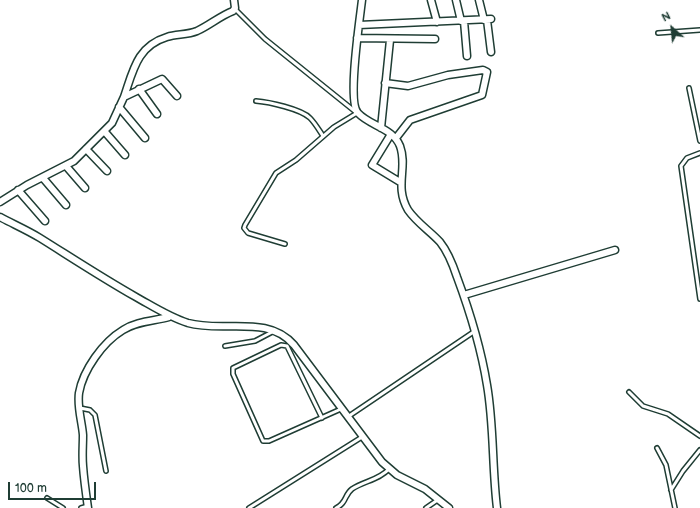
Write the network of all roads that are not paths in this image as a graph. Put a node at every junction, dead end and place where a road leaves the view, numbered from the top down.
1 (234, 0) edge
2 (362, 0) edge
3 (430, 0) edge
4 (456, 0) edge
5 (479, 0) edge
6 (235, 8) junction
7 (487, 20) junction
8 (462, 21) junction
9 (436, 22) junction
10 (359, 25) junction
11 (700, 30) edge
12 (658, 33) dead end
13 (357, 38) junction
14 (435, 39) dead end
15 (390, 40) junction
16 (491, 52) dead end
17 (467, 56) dead end
18 (385, 83) junction
19 (689, 88) dead end
20 (138, 89) junction
21 (177, 96) dead end
22 (124, 97) junction
23 (256, 101) dead end
24 (118, 107) junction
25 (357, 113) junction
26 (157, 114) dead end
27 (381, 128) junction
28 (104, 132) junction
29 (323, 136) junction
30 (393, 136) junction
31 (145, 138) dead end
32 (700, 141) edge
33 (86, 149) junction
34 (700, 153) edge
35 (125, 155) dead end
36 (66, 166) junction
37 (107, 171) dead end
38 (42, 178) junction
39 (400, 182) junction
40 (85, 188) dead end
41 (18, 190) junction
42 (0, 202) edge
43 (66, 205) dead end
44 (0, 217) edge
45 (45, 221) dead end
46 (286, 244) dead end
47 (615, 250) dead end
48 (464, 295) junction
49 (700, 299) edge
50 (169, 317) junction
51 (276, 330) junction
52 (475, 331) junction
53 (225, 346) dead end
54 (629, 392) dead end
55 (80, 408) junction
56 (341, 409) junction
57 (347, 417) junction
58 (322, 418) junction
59 (700, 436) edge
60 (362, 437) junction
61 (657, 448) dead end
62 (700, 450) edge
63 (389, 469) junction
64 (106, 471) dead end
65 (671, 490) junction
66 (47, 498) dead end
67 (439, 499) junction
68 (88, 507) edge
69 (63, 508) edge
70 (81, 508) edge
71 (248, 508) edge
72 (336, 508) edge
73 (426, 508) edge
74 (449, 508) edge
75 (497, 508) edge
76 (675, 508) edge

1 - 6 street
2 - 10 street
3 - 9 street
4 - 8 street
5 - 7 street
6 - 22 street
6 - 25 lane
7 - 8 street
7 - 16 street
8 - 9 street
8 - 17 street
9 - 10 street
10 - 13 street
11 - 12 lane
13 - 15 street
13 - 25 street
14 - 15 street
15 - 18 street
18 - 27 street
18 - 30 street
19 - 32 lane
20 - 21 street
20 - 22 street
20 - 26 street
22 - 24 street
23 - 29 lane
24 - 28 street
24 - 31 street
25 - 27 street
25 - 29 lane
27 - 30 street
28 - 33 street
28 - 35 street
29 - 46 lane
30 - 39 street
30 - 39 street
33 - 36 street
33 - 37 street
34 - 49 lane
36 - 38 street
36 - 40 street
38 - 41 street
38 - 43 street
39 - 48 street
41 - 42 street
41 - 45 street
44 - 50 street
47 - 48 street
48 - 52 street
50 - 51 street
50 - 55 street
51 - 53 lane
51 - 56 street
52 - 57 lane
52 - 75 street
54 - 59 lane
55 - 64 lane
55 - 68 street
56 - 57 street
56 - 58 lane
57 - 60 street
58 - 58 lane
60 - 63 street
60 - 71 lane
61 - 65 lane
62 - 65 lane
63 - 67 street
63 - 72 lane
65 - 76 lane
66 - 69 lane
67 - 73 lane
67 - 74 street
68 - 70 lane

